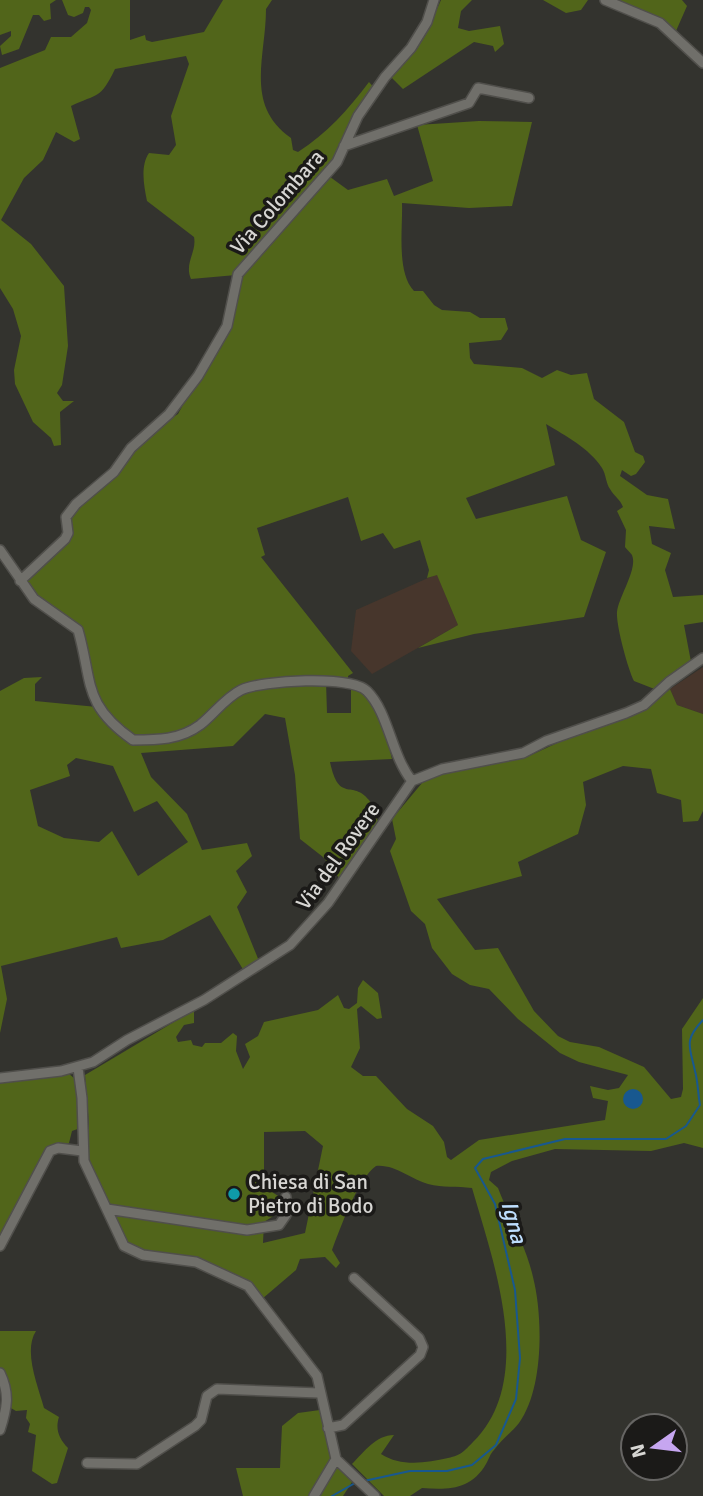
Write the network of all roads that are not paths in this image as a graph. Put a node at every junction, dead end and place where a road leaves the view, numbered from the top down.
1 (434, 0) edge
2 (605, 0) edge
3 (703, 63) edge
4 (529, 98) dead end
5 (344, 146) junction
6 (0, 550) edge
7 (20, 581) junction
8 (703, 658) edge
9 (412, 781) junction
10 (78, 1068) junction
11 (0, 1078) edge
12 (82, 1151) junction
13 (286, 1197) dead end
14 (107, 1209) junction
15 (0, 1246) edge
16 (354, 1278) dead end
17 (0, 1373) edge
18 (319, 1393) junction
19 (328, 1428) junction
20 (0, 1430) edge
21 (336, 1459) junction
22 (87, 1463) dead end
23 (314, 1496) edge
24 (375, 1496) edge

1 - 5 street, Via Colombara
2 - 3 street
4 - 5 street
5 - 7 street, Via Colombara
6 - 7 street
7 - 9 street
8 - 9 street
9 - 10 street, Via del Rovere
10 - 11 street, Via del Rovere
10 - 12 street
12 - 14 street
12 - 15 street
13 - 14 street
14 - 18 street
16 - 19 street
17 - 20 street
18 - 19 street
18 - 22 street
19 - 21 street
21 - 23 street
21 - 24 street

